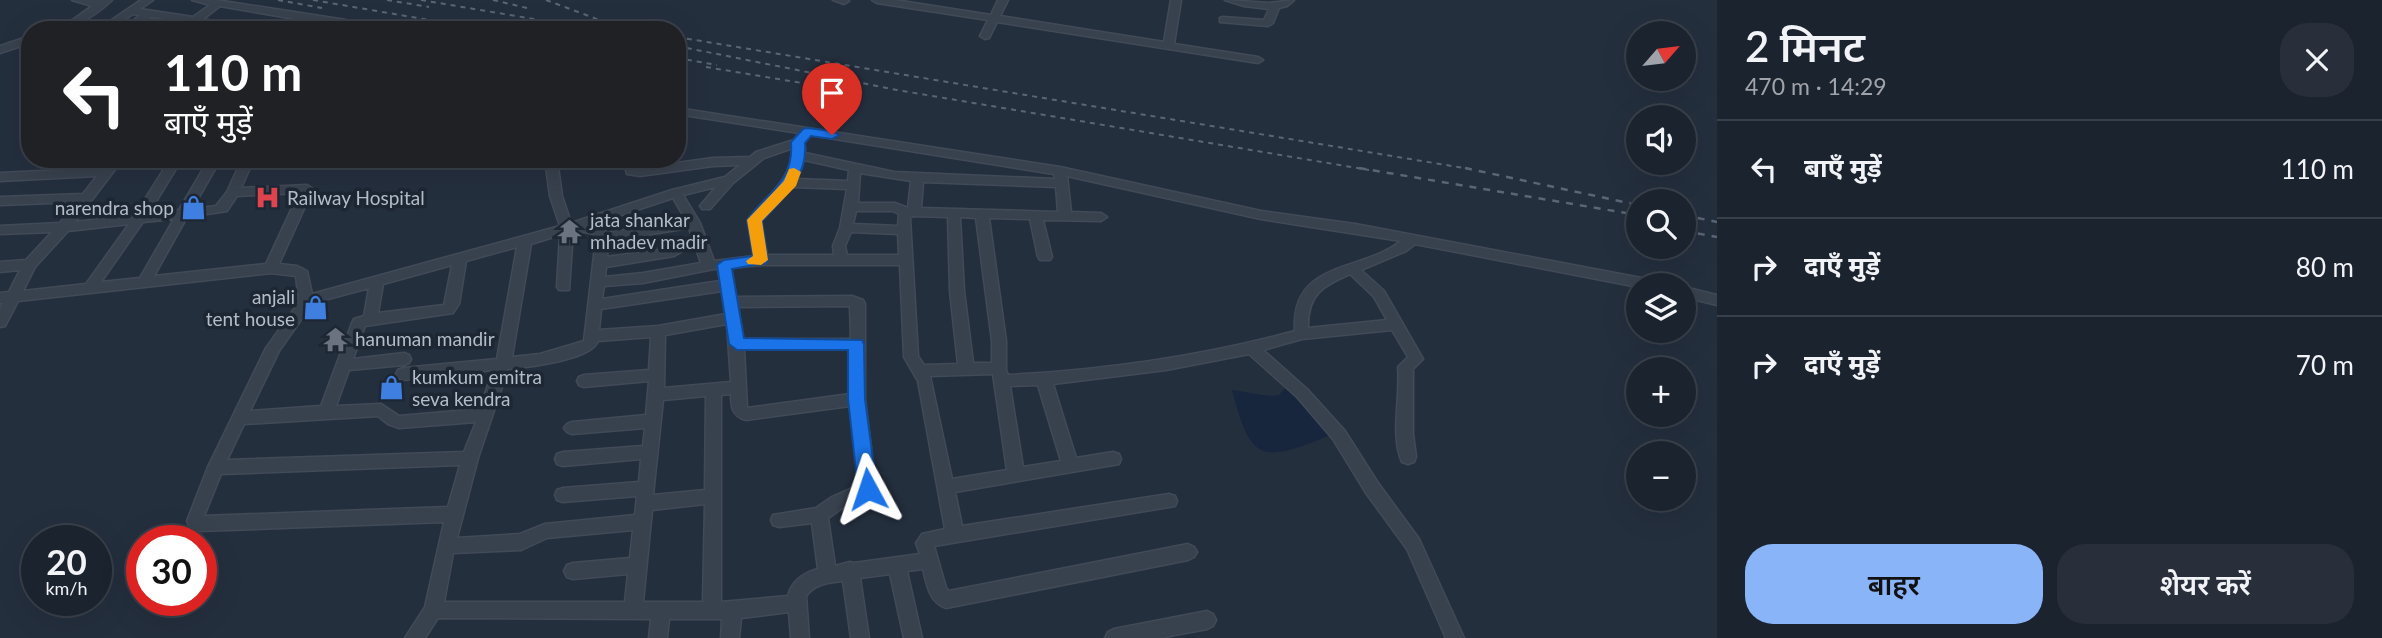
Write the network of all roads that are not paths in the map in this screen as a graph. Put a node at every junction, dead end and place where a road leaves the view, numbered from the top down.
1 (77, 0) edge
2 (148, 0) edge
3 (197, 0) edge
4 (877, 0) edge
5 (1003, 0) edge
6 (1176, 0) edge
7 (1230, 0) edge
8 (1289, 0) edge
9 (104, 2) edge
10 (218, 4) junction
11 (1275, 6) junction
12 (131, 11) junction
13 (148, 14) junction
14 (191, 19) junction
15 (995, 20) junction
16 (1223, 20) dead end
17 (76, 21) edge
18 (116, 21) edge
19 (139, 21) edge
20 (187, 21) edge
21 (201, 21) edge
22 (333, 21) edge
23 (985, 36) dead end
24 (21, 42) edge
25 (1168, 47) junction
26 (0, 50) edge
27 (1258, 60) dead end
28 (686, 112) edge
29 (807, 131) junction
30 (799, 149) junction
31 (755, 161) junction
32 (686, 166) edge
33 (855, 167) junction
34 (109, 168) edge
35 (171, 168) edge
36 (210, 168) edge
37 (244, 168) edge
38 (552, 168) edge
39 (630, 168) edge
40 (669, 168) edge
41 (106, 172) junction
42 (0, 177) edge
43 (917, 177) junction
44 (1061, 177) junction
45 (729, 180) junction
46 (791, 183) junction
47 (852, 185) junction
48 (233, 192) junction
49 (677, 193) junction
50 (85, 198) junction
51 (0, 201) edge
52 (706, 206) dead end
53 (851, 207) junction
54 (910, 213) junction
55 (954, 214) junction
56 (182, 215) junction
57 (982, 215) junction
58 (1036, 216) junction
59 (1065, 216) junction
60 (1101, 217) dead end
61 (139, 219) junction
62 (694, 223) junction
63 (64, 227) junction
64 (571, 228) junction
65 (846, 228) junction
66 (0, 230) edge
67 (905, 230) junction
68 (602, 238) junction
69 (1412, 239) junction
70 (524, 241) junction
71 (674, 252) dead end
72 (460, 257) junction
73 (1045, 257) dead end
74 (761, 260) junction
75 (841, 260) junction
76 (907, 260) junction
77 (600, 263) junction
78 (30, 264) junction
79 (717, 265) junction
80 (0, 267) edge
81 (271, 268) junction
82 (1351, 268) junction
83 (1626, 280) edge
84 (145, 281) junction
85 (377, 281) junction
86 (598, 282) junction
87 (727, 285) junction
88 (564, 287) dead end
89 (89, 289) junction
90 (1696, 295) edge
91 (7, 296) edge
92 (306, 300) junction
93 (1717, 300) edge
94 (729, 302) junction
95 (597, 305) junction
96 (732, 318) junction
97 (370, 319) junction
98 (0, 322) edge
99 (1396, 324) junction
100 (657, 331) junction
101 (1302, 334) junction
102 (594, 336) junction
103 (737, 344) junction
104 (856, 344) junction
105 (1251, 348) junction
106 (502, 364) junction
107 (344, 365) junction
108 (966, 369) junction
109 (922, 371) junction
110 (1000, 374) junction
111 (657, 375) junction
112 (1044, 379) junction
113 (584, 381) dead end
114 (739, 387) junction
115 (714, 390) junction
116 (656, 395) junction
117 (857, 399) junction
118 (326, 412) junction
119 (486, 415) junction
120 (242, 418) junction
121 (653, 421) junction
122 (572, 428) dead end
123 (650, 452) junction
124 (1408, 457) dead end
125 (470, 458) junction
126 (563, 459) dead end
127 (1113, 459) dead end
128 (1070, 466) junction
129 (216, 467) junction
130 (1016, 475) junction
131 (946, 486) junction
132 (563, 495) dead end
133 (647, 496) junction
134 (714, 496) junction
135 (1169, 501) dead end
136 (455, 514) junction
137 (819, 515) junction
138 (779, 520) dead end
139 (644, 522) junction
140 (955, 535) junction
141 (446, 546) junction
142 (1188, 552) dead end
143 (930, 560) junction
144 (897, 564) junction
145 (638, 565) junction
146 (849, 570) junction
147 (573, 571) dead end
148 (828, 575) junction
149 (797, 603) junction
150 (712, 609) junction
151 (433, 610) junction
152 (633, 610) junction
153 (732, 610) junction
154 (661, 611) junction
155 (1207, 620) dead end
156 (1172, 633) edge
157 (414, 638) edge
158 (658, 638) edge
159 (730, 638) edge
160 (800, 638) edge
161 (860, 638) edge
162 (913, 638) edge
163 (1114, 638) edge
164 (1455, 638) edge

1 - 9 street
2 - 12 street
3 - 10 street
4 - 15 street
5 - 15 street
6 - 25 street
7 - 11 street
8 - 11 street
9 - 17 street
10 - 14 street
10 - 22 street
11 - 16 street
12 - 13 street
12 - 18 street
13 - 14 street
13 - 19 street
14 - 20 street
14 - 21 street
15 - 23 street
15 - 25 street
24 - 26 street
25 - 27 street
28 - 29 street
29 - 30 street
29 - 44 street
30 - 31 street
30 - 33 street
30 - 46 street
31 - 32 street
31 - 45 street
33 - 43 street
33 - 47 street
34 - 41 street
35 - 61 street
36 - 56 street
37 - 48 street
38 - 64 street
39 - 40 street
41 - 42 street
41 - 50 street
43 - 44 street
43 - 54 street
44 - 59 street
44 - 69 street
45 - 49 street
45 - 52 street
46 - 47 street
46 - 74 street
47 - 53 street
48 - 56 street
48 - 81 street
49 - 62 street
49 - 64 street
50 - 51 street
50 - 63 street
53 - 54 street
53 - 65 street
54 - 55 street
54 - 67 street
55 - 57 street
55 - 108 street
56 - 61 street
56 - 84 street
57 - 58 street
57 - 110 street
58 - 59 street
58 - 73 street
59 - 60 street
61 - 63 street
61 - 89 street
62 - 68 street
62 - 79 street
63 - 66 street
63 - 78 street
64 - 68 street
64 - 70 street
64 - 88 street
65 - 67 street
65 - 75 street
67 - 76 street
68 - 77 street
69 - 82 street
69 - 83 street
70 - 72 street
70 - 106 street
71 - 77 street
72 - 85 street
72 - 97 street
74 - 75 street
74 - 79 street
75 - 76 street
76 - 109 street
77 - 86 street
78 - 80 street
78 - 91 street
79 - 86 street
79 - 87 street
81 - 84 street
81 - 92 street
82 - 99 street
82 - 101 street
84 - 89 street
85 - 92 street
85 - 97 street
86 - 95 street
87 - 94 street
87 - 95 street
89 - 91 street
90 - 93 street
91 - 98 street
92 - 120 street
94 - 96 street
94 - 104 street
95 - 102 street
96 - 100 street
96 - 103 street
97 - 107 street
99 - 101 street
99 - 124 street
100 - 102 street
100 - 111 street
101 - 105 street
102 - 106 street
103 - 104 street
103 - 114 street
104 - 117 street
105 - 112 street
105 - 164 street
106 - 107 street
106 - 119 street
107 - 118 street
108 - 109 street
108 - 110 street
109 - 131 street
110 - 112 street
110 - 130 street
111 - 113 street
111 - 116 street
112 - 128 street
114 - 115 street
114 - 117 street
115 - 116 street
115 - 134 street
116 - 121 street
117 - 137 street
118 - 119 street
118 - 120 street
119 - 125 street
120 - 129 street
121 - 122 street
121 - 123 street
123 - 126 street
123 - 133 street
125 - 129 street
125 - 136 street
127 - 128 street
128 - 130 street
129 - 136 street
130 - 131 street
131 - 140 street
132 - 133 street
133 - 134 street
133 - 139 street
134 - 150 street
135 - 140 street
136 - 141 street
137 - 138 street
137 - 148 street
139 - 141 street
139 - 145 street
140 - 143 street
141 - 151 street
142 - 143 street
143 - 144 street
144 - 146 street
144 - 162 street
145 - 147 street
145 - 152 street
146 - 148 street
146 - 161 street
148 - 149 street
149 - 153 street
149 - 160 street
150 - 153 street
150 - 154 street
151 - 152 street
151 - 157 street
152 - 154 street
153 - 159 street
154 - 158 street
155 - 156 street
156 - 163 street

